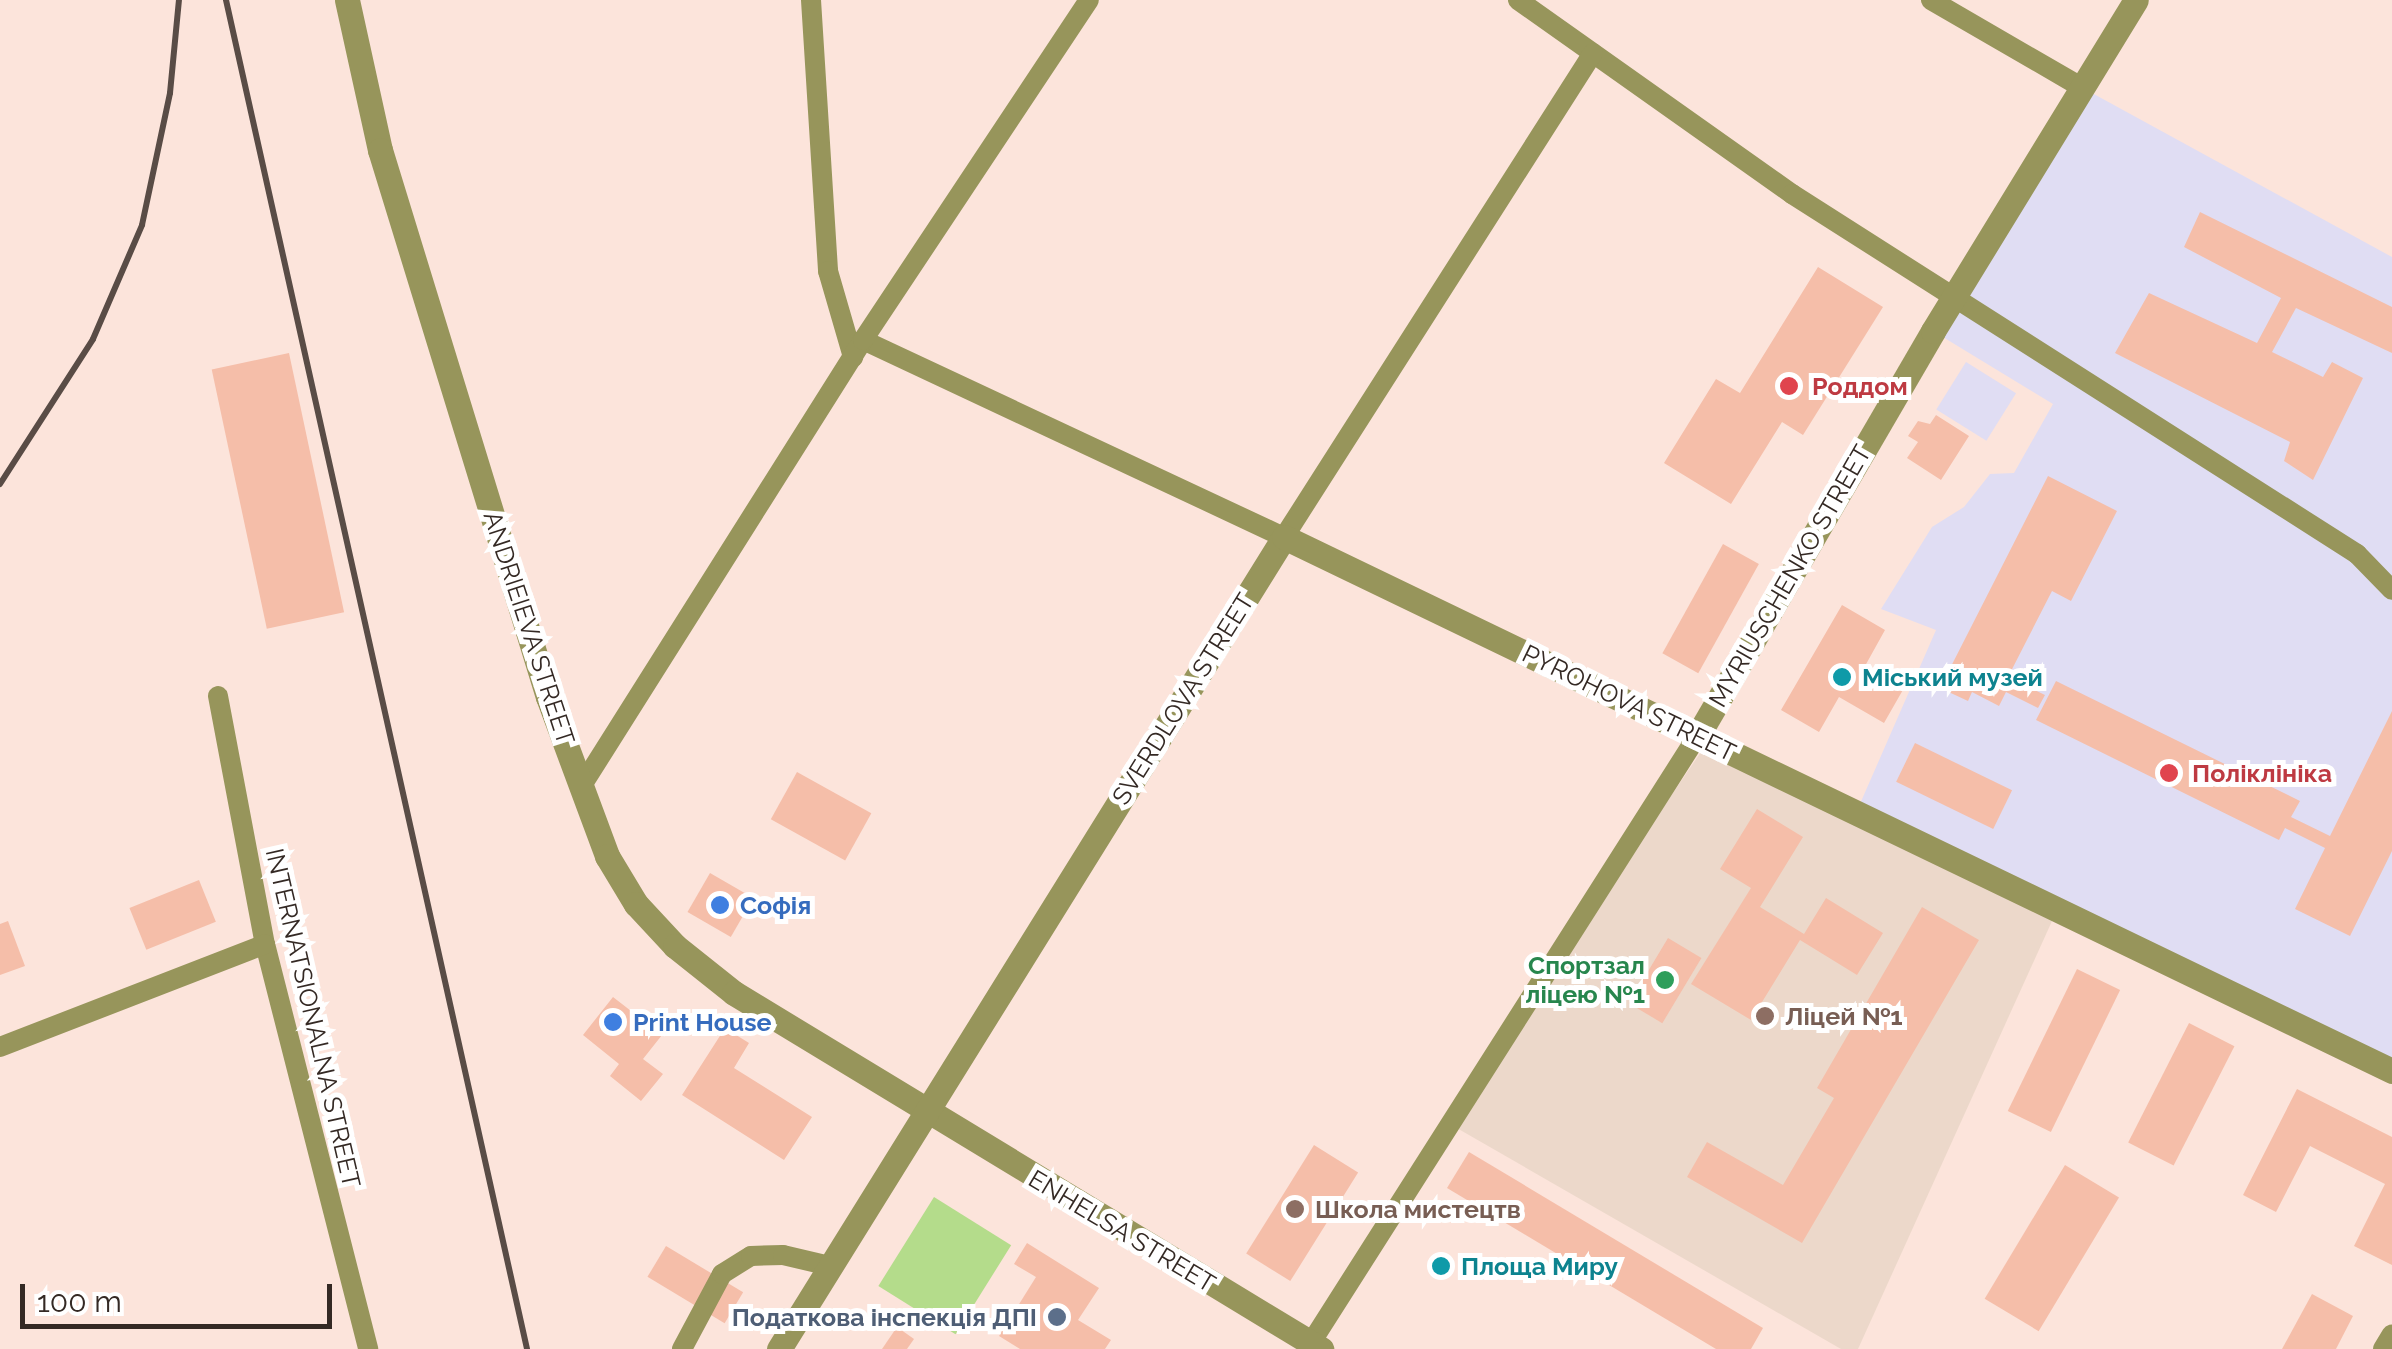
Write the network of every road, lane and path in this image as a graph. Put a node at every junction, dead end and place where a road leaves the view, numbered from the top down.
1 (347, 0) edge
2 (810, 0) edge
3 (1090, 0) edge
4 (1518, 0) edge
5 (1931, 0) edge
6 (2136, 0) edge
7 (1593, 53) junction
8 (2080, 87) junction
9 (1952, 299) junction
10 (858, 348) junction
11 (1284, 537) junction
12 (2392, 590) edge
13 (218, 696) dead end
14 (1698, 735) junction
15 (581, 786) junction
16 (265, 944) junction
17 (0, 1047) edge
18 (2392, 1071) edge
19 (924, 1112) junction
20 (830, 1266) junction
21 (2392, 1334) edge
22 (1313, 1347) edge
23 (368, 1349) edge
24 (682, 1349) edge
25 (779, 1349) edge
26 (2383, 1349) edge

1 - 15 street, ANDRIEIEVA STREET
2 - 10 street
3 - 10 street
4 - 7 street
5 - 8 street
6 - 8 street, MYRIUSCHENKO STREET
7 - 9 street
7 - 11 street, SVERDLOVA STREET
8 - 9 street, MYRIUSCHENKO STREET
9 - 12 street
9 - 14 street, MYRIUSCHENKO STREET
10 - 11 street, PYROHOVA STREET
10 - 15 street
11 - 14 street, PYROHOVA STREET
11 - 19 street, SVERDLOVA STREET
13 - 16 street, INTERNATSIONALNA STREET
14 - 18 street, PYROHOVA STREET
14 - 22 street, MYRIUSCHENKO STREET
15 - 19 street, ANDRIEIEVA STREET
16 - 17 street
16 - 23 street, INTERNATSIONALNA STREET
19 - 20 street, SVERDLOVA STREET
19 - 22 street, ENHELSA STREET
20 - 24 street
20 - 25 street, SVERDLOVA STREET
21 - 26 street

